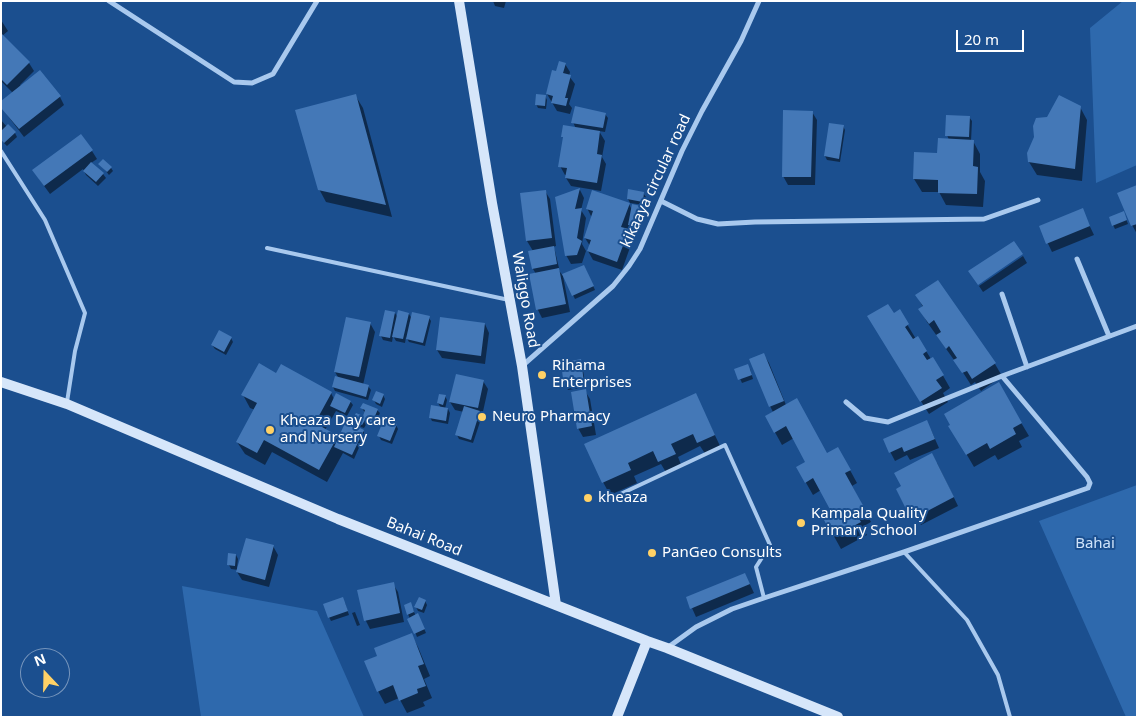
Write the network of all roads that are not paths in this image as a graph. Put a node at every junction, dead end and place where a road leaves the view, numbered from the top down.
1 (108, 1) edge
2 (317, 1) edge
3 (459, 1) edge
4 (759, 1) edge
5 (1, 152) edge
6 (1038, 200) dead end
7 (661, 201) junction
8 (267, 248) dead end
9 (1077, 258) dead end
10 (1002, 294) dead end
11 (509, 300) junction
12 (1137, 326) edge
13 (1109, 336) junction
14 (522, 366) junction
15 (1027, 366) junction
16 (1002, 376) junction
17 (1, 382) edge
18 (846, 402) dead end
19 (67, 404) junction
20 (612, 498) dead end
21 (904, 552) junction
22 (764, 598) junction
23 (556, 606) junction
24 (646, 641) junction
25 (667, 648) junction
26 (617, 717) edge
27 (838, 717) edge
28 (1010, 717) edge

1 - 2 street
3 - 11 street, Waliggo Road
4 - 7 street, kikaaya circular road
5 - 19 lane
6 - 7 street
7 - 14 street, kikaaya circular road
8 - 11 lane
9 - 13 street
10 - 15 street
11 - 14 street, Waliggo Road
12 - 13 street
13 - 15 street
14 - 23 street, Waliggo Road
15 - 16 street
16 - 18 street
16 - 21 street
17 - 19 street, Bahai Road
19 - 23 street, Bahai Road
20 - 22 lane
21 - 22 street
21 - 28 lane
22 - 25 street
23 - 24 street, Bahai Road
24 - 25 street, Bahai Road
24 - 26 street
25 - 27 street, Bahai Road

